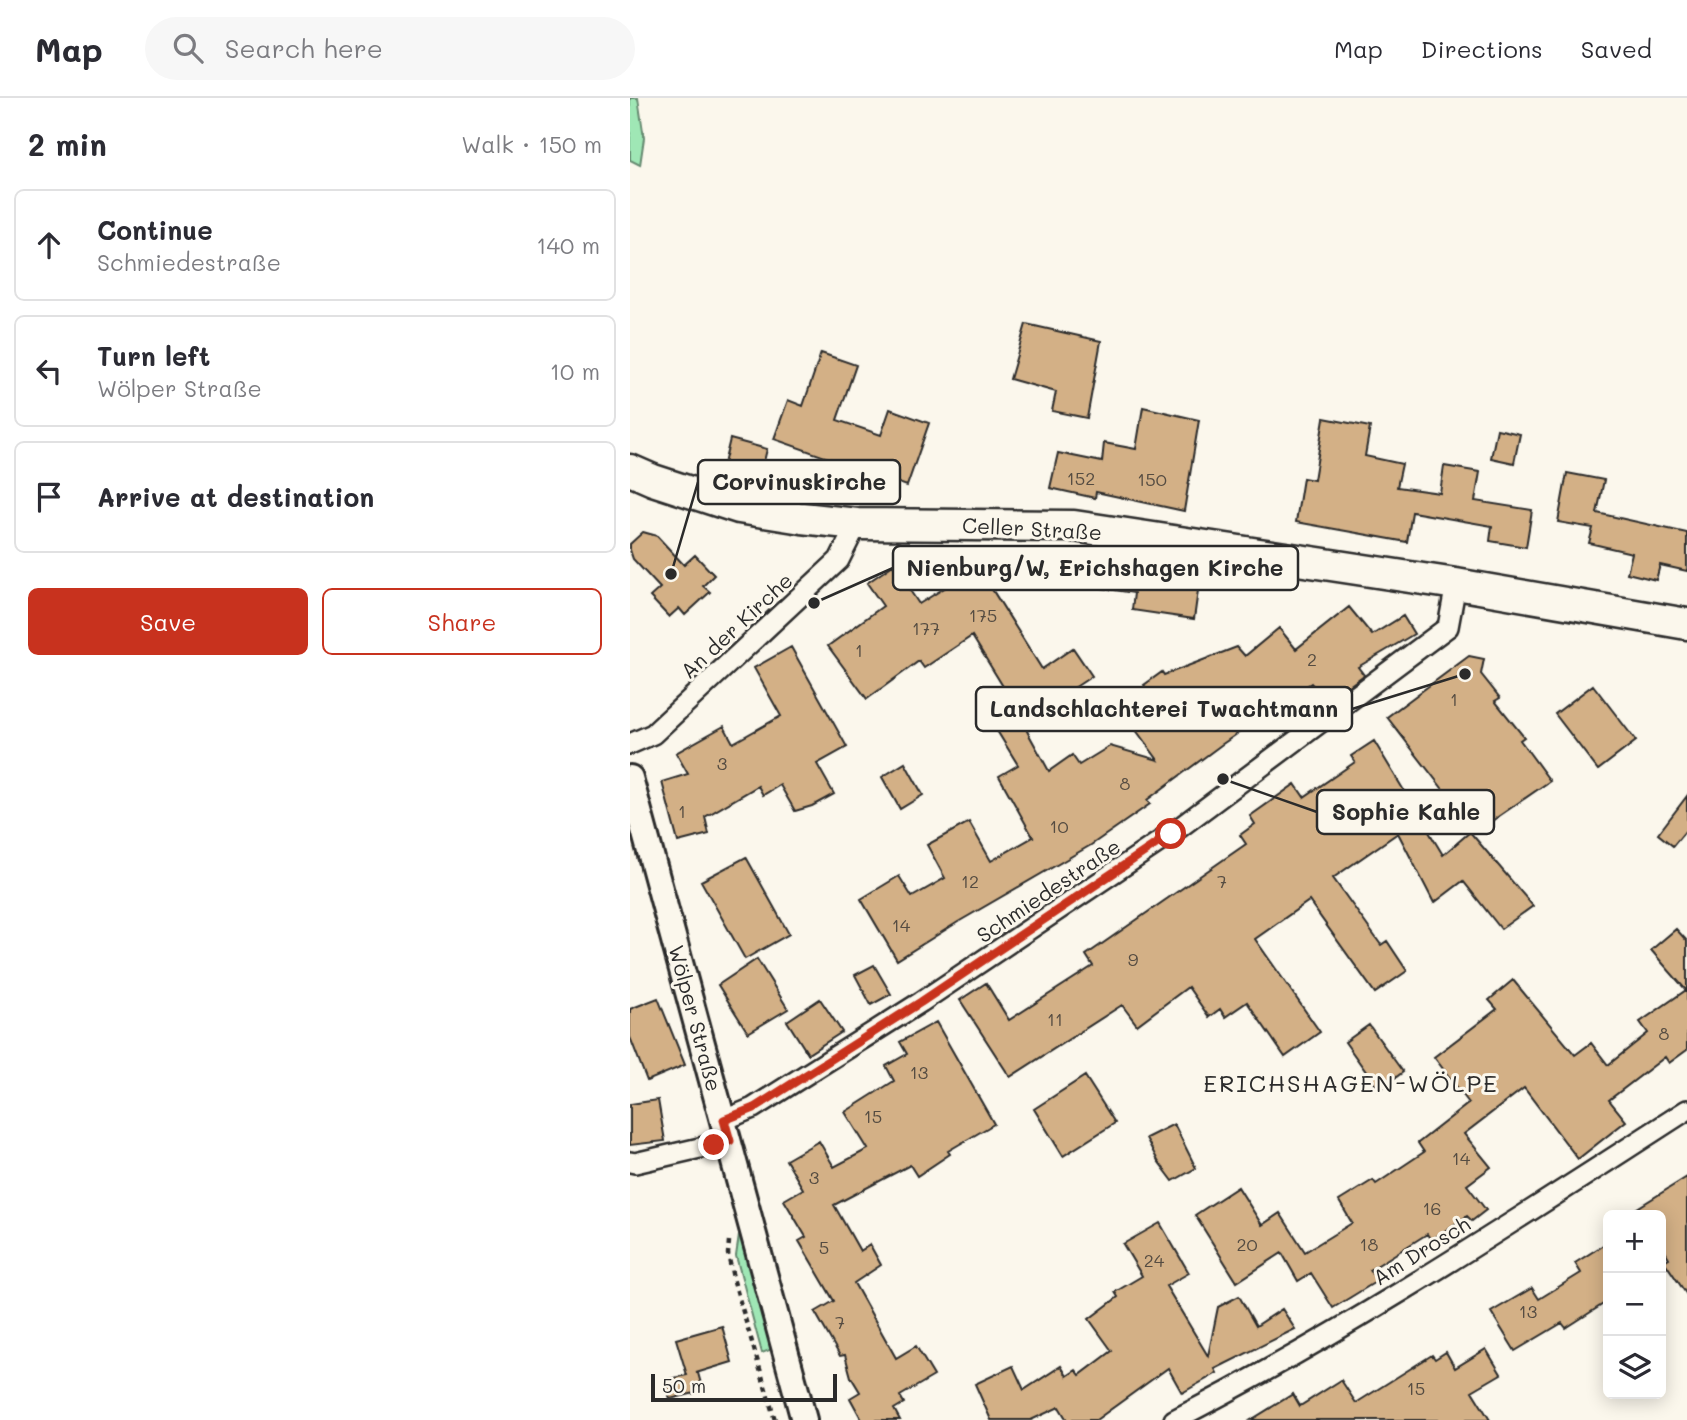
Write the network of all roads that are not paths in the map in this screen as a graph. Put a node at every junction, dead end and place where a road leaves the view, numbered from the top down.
1 (630, 470) edge
2 (857, 524) junction
3 (1456, 584) junction
4 (1687, 624) edge
5 (630, 744) edge
6 (630, 778) edge
7 (1687, 1110) edge
8 (727, 1130) junction
9 (630, 1162) edge
10 (804, 1420) edge
11 (1174, 1420) edge

1 - 2 main road, Celler Straße
2 - 3 main road, Celler Straße
2 - 5 street, An der Kirche
3 - 4 main road, Celler Straße
3 - 8 street, Schmiedestraße
6 - 8 street, Wölper Straße
7 - 11 street, Am Drosch
8 - 9 street, Schmiedestraße
8 - 10 street, Wölper Straße

